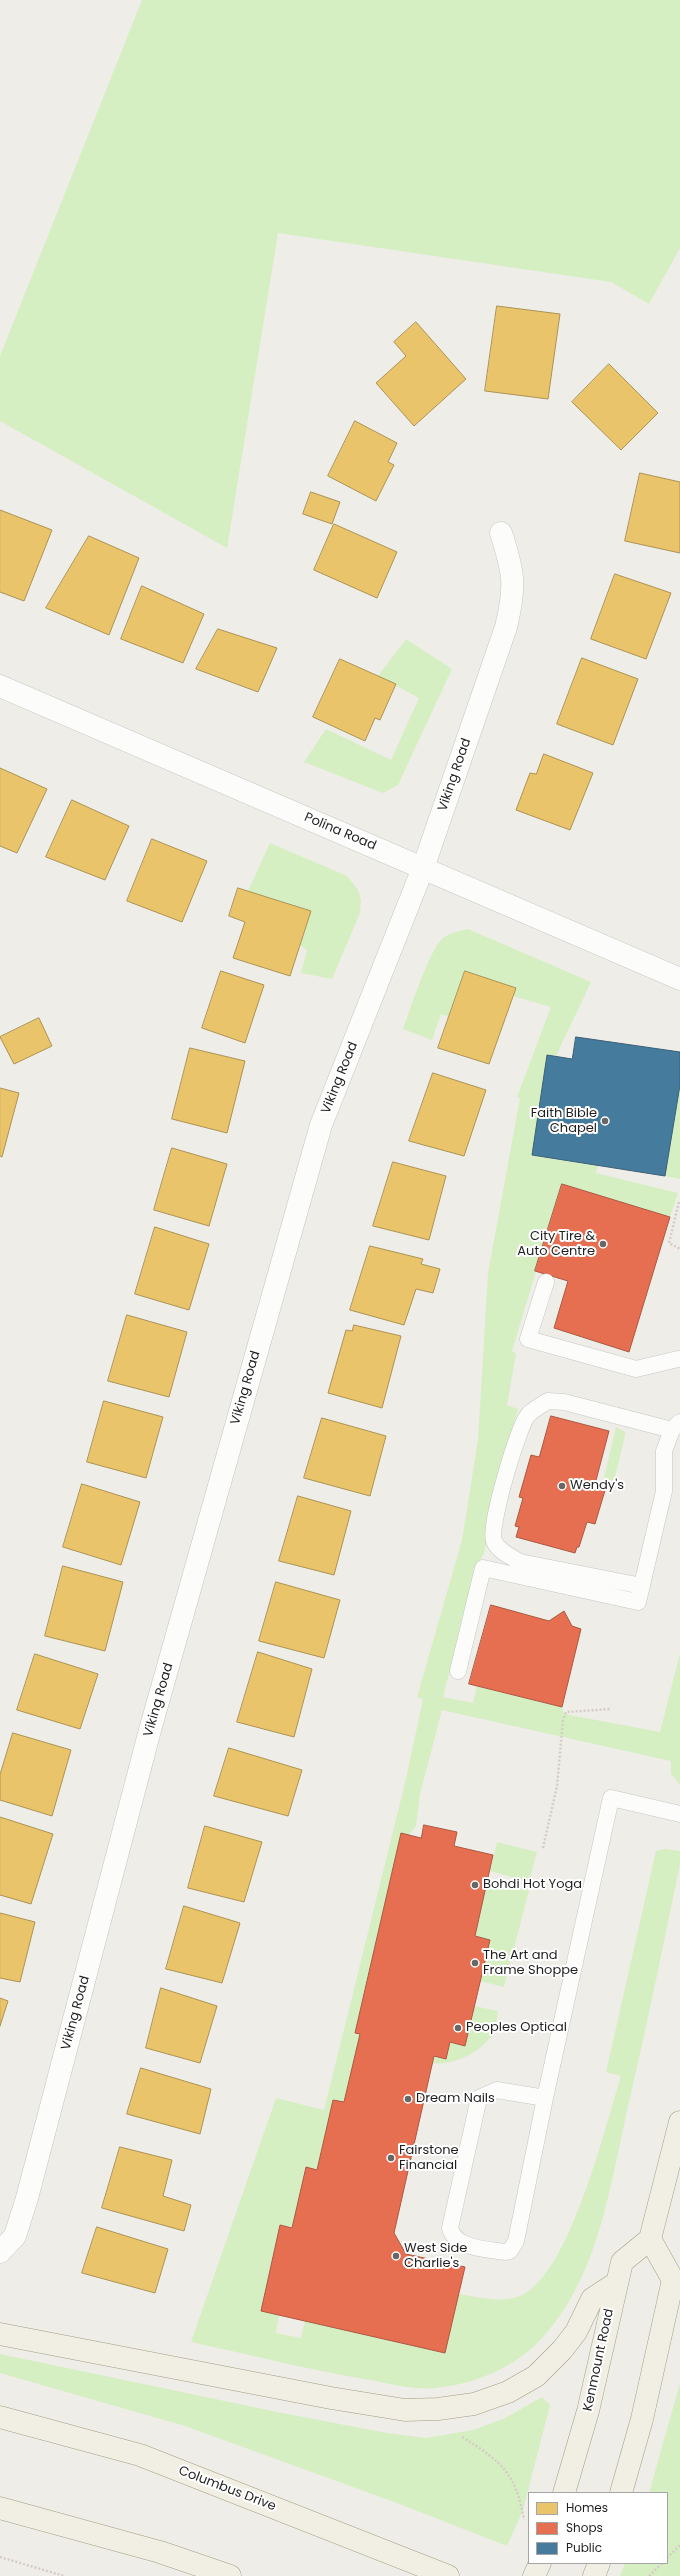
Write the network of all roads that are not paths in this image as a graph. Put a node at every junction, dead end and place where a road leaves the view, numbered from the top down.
1 (501, 533) dead end
2 (0, 686) edge
3 (423, 868) junction
4 (680, 979) edge
5 (546, 1282) dead end
6 (679, 1359) edge
7 (676, 1426) edge
8 (642, 1586) junction
9 (458, 1671) dead end
10 (680, 1814) edge
11 (545, 2098) junction
12 (680, 2122) edge
13 (650, 2239) junction
14 (0, 2252) edge
15 (615, 2284) junction
16 (0, 2334) edge
17 (0, 2417) edge
18 (564, 2492) edge
19 (621, 2492) edge
20 (0, 2508) edge
21 (540, 2564) edge
22 (599, 2564) edge
23 (230, 2576) edge
24 (448, 2576) edge
25 (534, 2576) edge
26 (594, 2576) edge

1 - 3 street, Viking Road
2 - 3 street, Polina Road
3 - 4 street, Polina Road
3 - 14 street, Viking Road
5 - 6 lane
7 - 8 lane
7 - 8 lane
8 - 9 lane
10 - 11 lane
11 - 11 lane
12 - 13 main road
13 - 15 main road, Kenmount Road
13 - 19 main road
15 - 16 main road
15 - 18 main road, Kenmount Road
17 - 24 main road, Columbus Drive
20 - 23 main road
21 - 25 main road
22 - 26 main road

